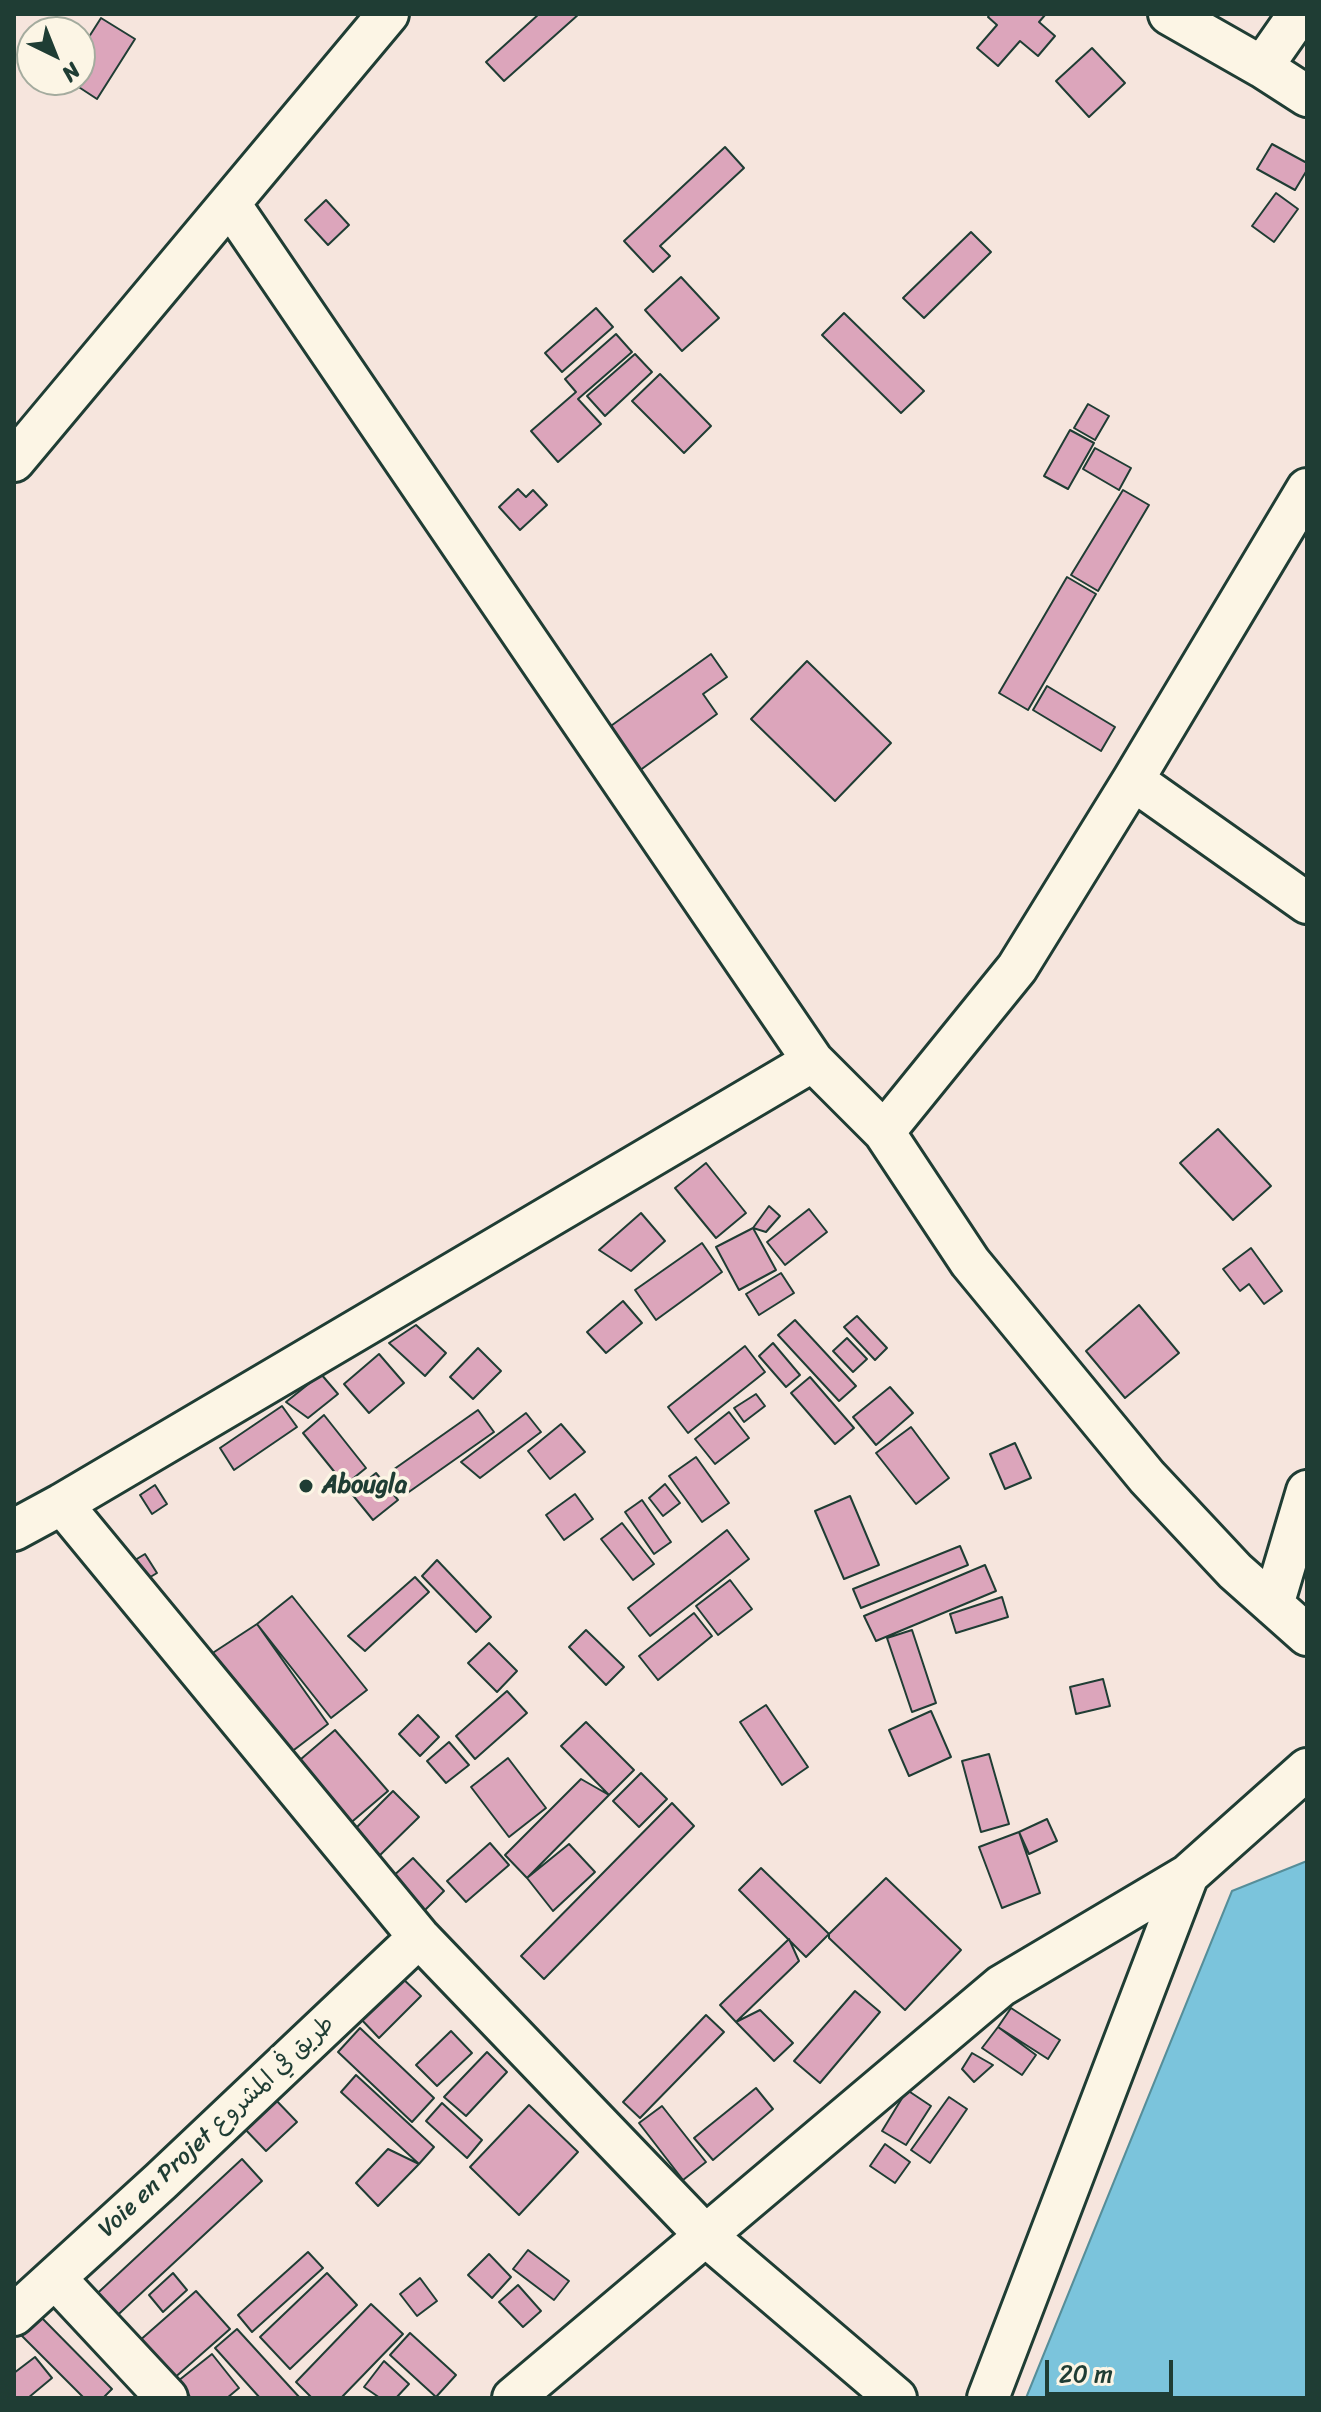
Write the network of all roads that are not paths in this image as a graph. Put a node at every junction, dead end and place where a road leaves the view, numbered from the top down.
1 (388, 14) edge
2 (1169, 14) edge
3 (1299, 14) edge
4 (1262, 67) junction
5 (1307, 96) edge
6 (230, 204) junction
7 (14, 461) edge
8 (1307, 489) edge
9 (1133, 780) junction
10 (1307, 903) edge
11 (813, 1061) junction
12 (884, 1132) junction
13 (1307, 1491) edge
14 (62, 1504) junction
15 (14, 1530) edge
16 (1273, 1605) junction
17 (1307, 1635) edge
18 (1307, 1769) edge
19 (1188, 1875) junction
20 (419, 1937) junction
21 (705, 2235) junction
22 (55, 2278) junction
23 (14, 2315) edge
24 (167, 2398) edge
25 (513, 2398) edge
26 (896, 2398) edge
27 (988, 2398) edge

1 - 6 street
2 - 4 street
3 - 4 street
4 - 5 street
6 - 7 street
6 - 11 street
8 - 9 street
9 - 10 street
9 - 12 street
11 - 12 street
11 - 14 street
12 - 16 street
13 - 16 street
14 - 15 street
14 - 20 street
16 - 17 street
18 - 19 street
19 - 21 street
19 - 27 street
20 - 21 street
20 - 22 street, Voie en Projet طريق في المشروع
21 - 25 street
21 - 26 street
22 - 23 street, Voie en Projet طريق في المشروع
22 - 24 street

